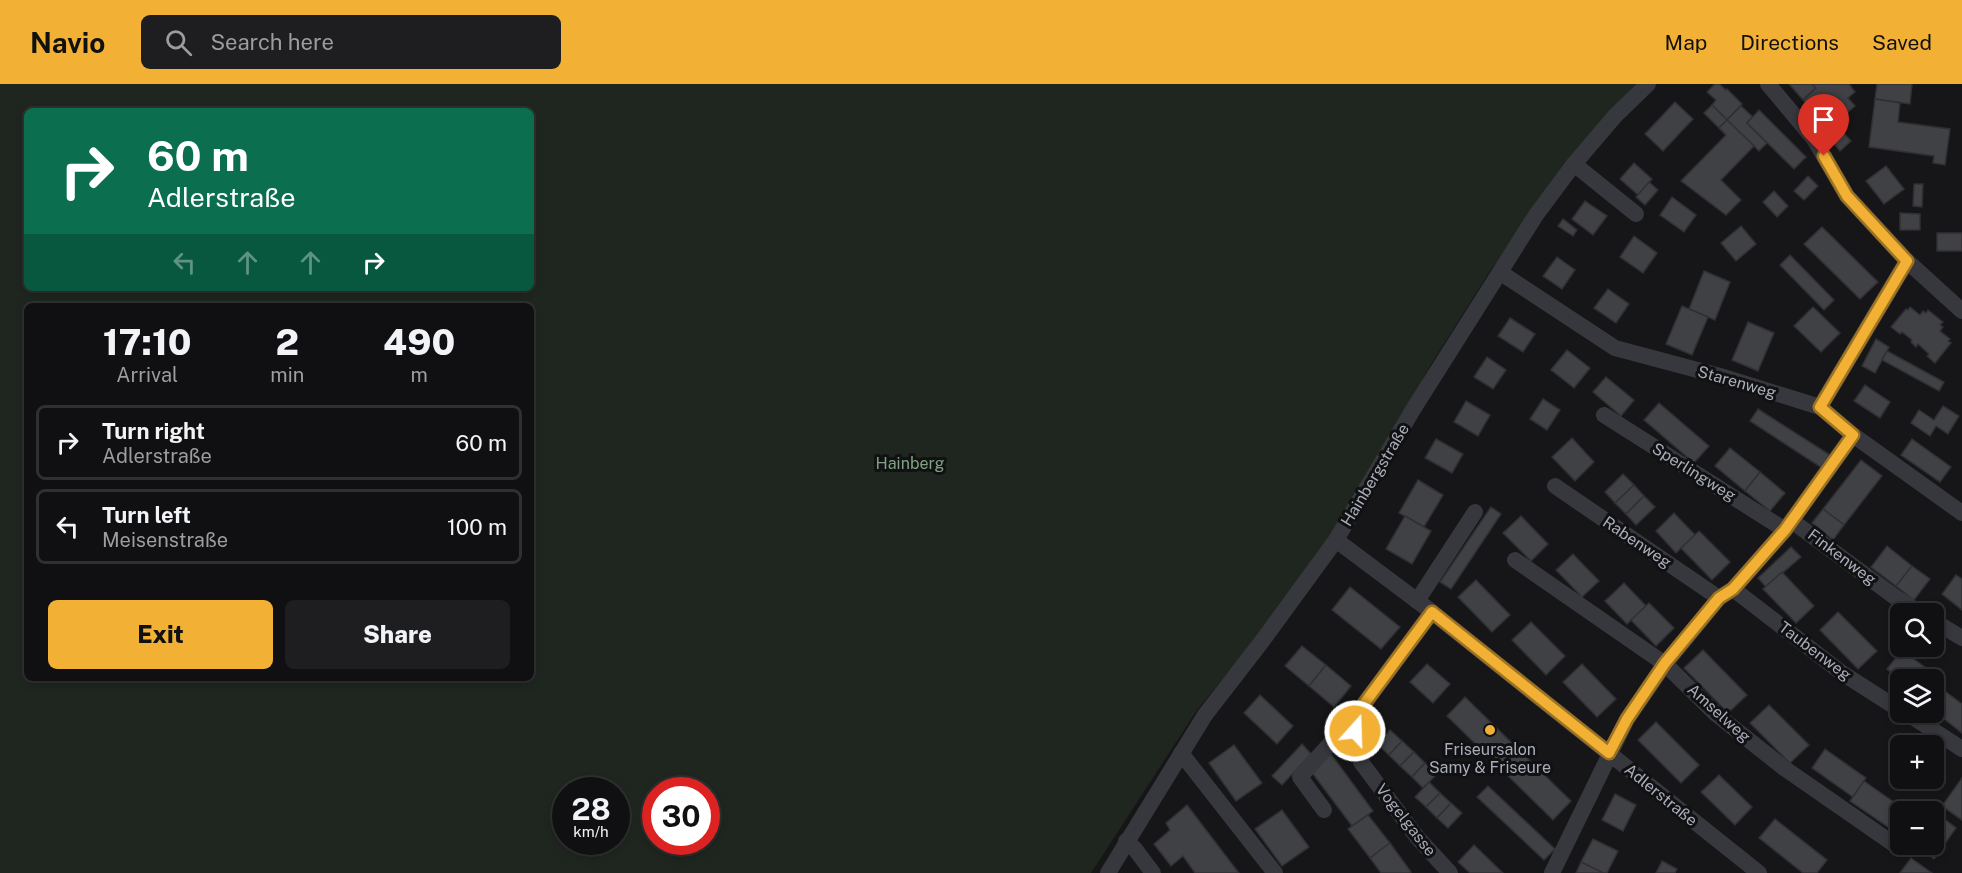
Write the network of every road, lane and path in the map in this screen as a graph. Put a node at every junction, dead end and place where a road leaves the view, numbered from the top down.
1 (1648, 84) edge
2 (1768, 84) edge
3 (1574, 164) junction
4 (1636, 214) dead end
5 (1907, 261) junction
6 (1501, 273) junction
7 (1962, 311) edge
8 (1820, 407) junction
9 (1604, 415) dead end
10 (1853, 435) junction
11 (1555, 486) dead end
12 (1474, 512) dead end
13 (1962, 513) edge
14 (1788, 525) junction
15 (1336, 540) junction
16 (1515, 560) dead end
17 (1726, 594) junction
18 (1417, 601) junction
19 (1905, 603) edge
20 (1432, 612) junction
21 (1944, 627) edge
22 (1962, 638) edge
23 (1665, 663) junction
24 (1890, 704) edge
25 (1356, 723) junction
26 (1922, 723) edge
27 (1962, 749) edge
28 (1181, 753) junction
29 (1609, 753) junction
30 (1324, 810) dead end
31 (1126, 841) junction
32 (1890, 842) edge
33 (1108, 873) edge
34 (1153, 873) edge
35 (1275, 873) edge
36 (1450, 873) edge
37 (1552, 873) edge
38 (1759, 873) edge

1 - 3 street, Hainbergstraße
2 - 5 street
3 - 4 street
3 - 6 street, Hainbergstraße
5 - 7 street
5 - 8 street
6 - 8 street, Starenweg
6 - 15 street, Hainbergstraße
8 - 10 street, Starenweg
9 - 14 street, Sperlingweg
10 - 13 street, Starenweg
10 - 14 street
11 - 17 street, Rabenweg
12 - 18 street
14 - 17 street
14 - 19 street, Finkenweg
15 - 18 street, Adlerstraße
15 - 28 street, Hainbergstraße
16 - 23 street, Amselweg
17 - 23 street
17 - 24 street, Taubenweg
18 - 20 street, Adlerstraße
20 - 25 street
20 - 29 street, Adlerstraße
21 - 22 street
23 - 29 street
23 - 32 street, Amselweg
25 - 30 street
25 - 36 street, Vogelgasse
26 - 27 street
28 - 31 street, Hainbergstraße
28 - 35 street
29 - 37 street
29 - 38 street, Adlerstraße
31 - 33 street, Hainbergstraße
31 - 34 street

